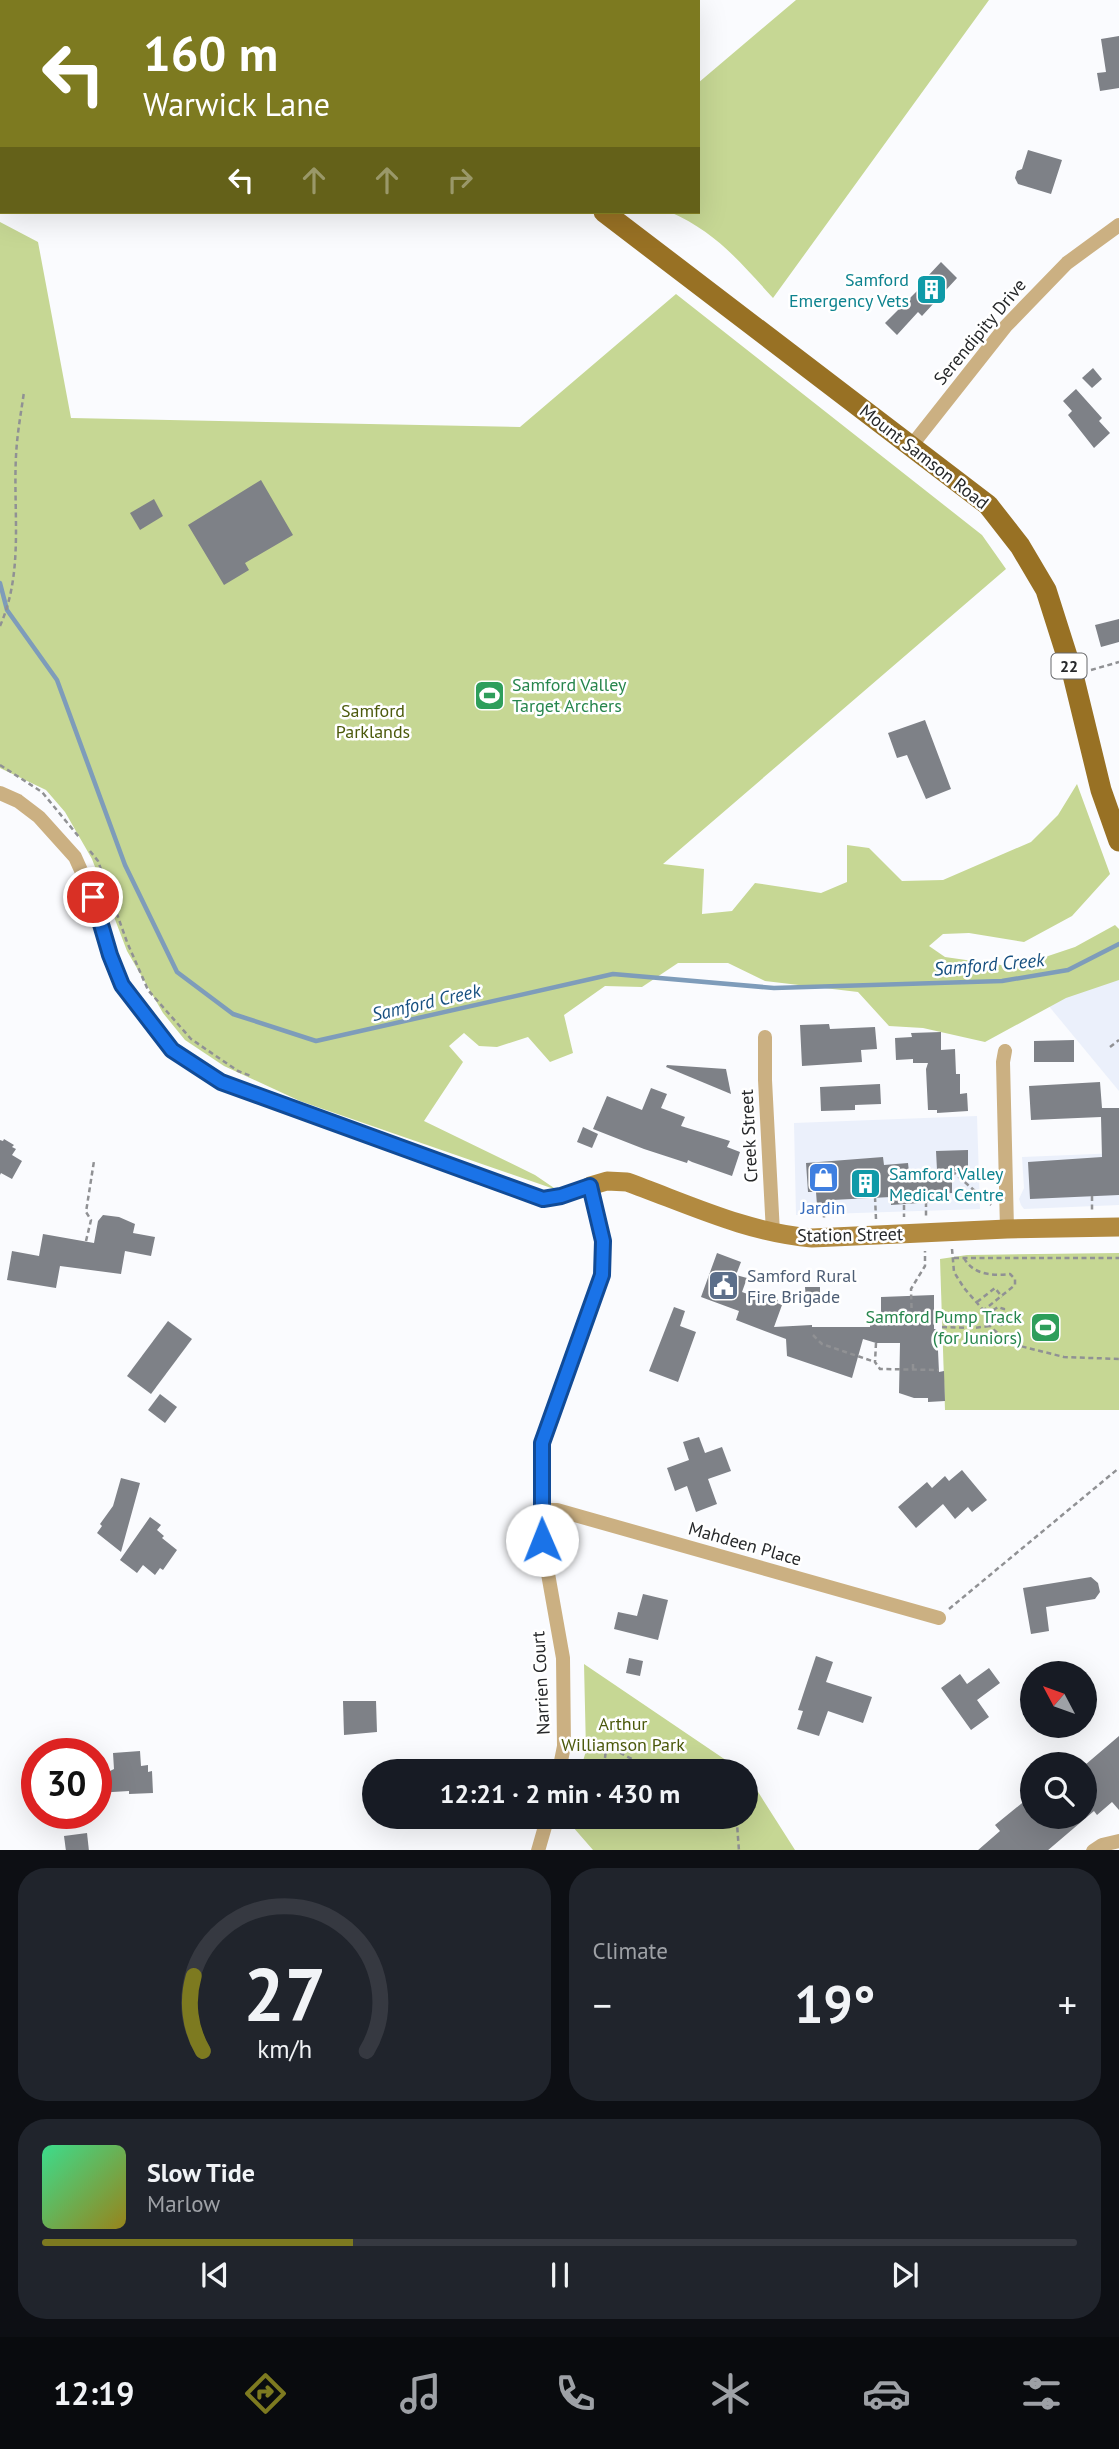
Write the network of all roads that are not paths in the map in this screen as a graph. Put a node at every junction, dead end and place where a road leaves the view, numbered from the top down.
1 (607, 214) edge
2 (1119, 225) edge
3 (912, 445) junction
4 (0, 793) edge
5 (1119, 841) edge
6 (765, 1037) dead end
7 (1005, 1051) dead end
8 (590, 1186) junction
9 (1119, 1227) edge
10 (1007, 1229) junction
11 (773, 1233) junction
12 (541, 1510) junction
13 (939, 1618) road end
14 (561, 1759) edge
15 (544, 1829) edge
16 (1119, 1841) edge
17 (538, 1850) edge
18 (1093, 1850) edge

1 - 3 main road, Mount Samson Road / 22
2 - 3 street, Serendipity Drive
3 - 5 main road, Mount Samson Road / 22
4 - 8 street
6 - 11 street, Creek Street
7 - 10 street
8 - 11 street, Station Street
8 - 12 street, Narrien Court
9 - 10 street, Station Street
10 - 11 street, Station Street
12 - 13 street, Mahdeen Place
12 - 14 street, Narrien Court
15 - 17 street
16 - 18 street

